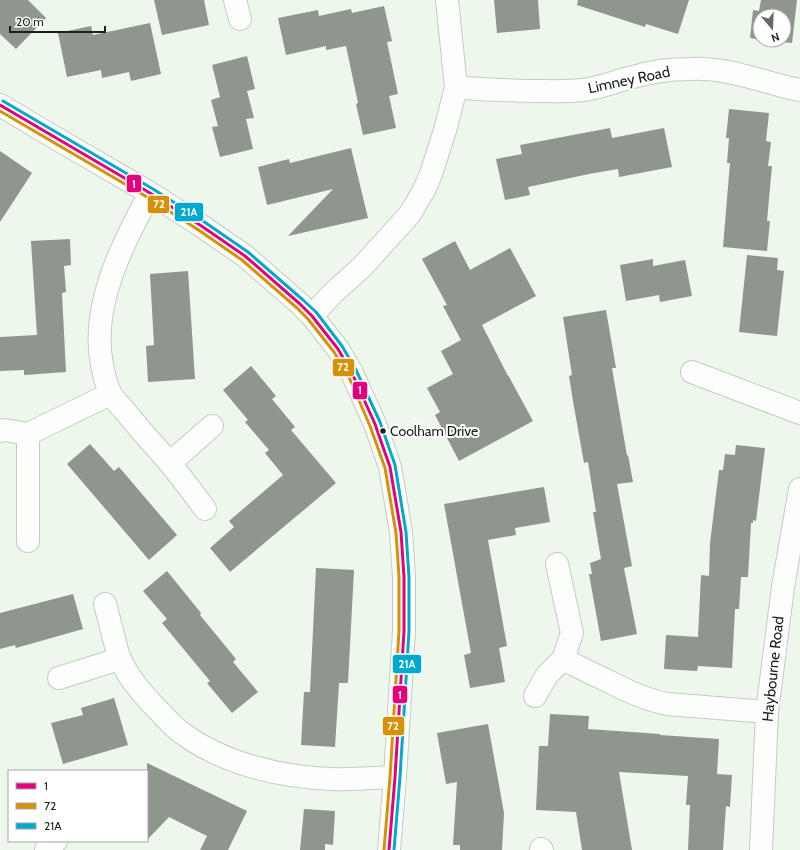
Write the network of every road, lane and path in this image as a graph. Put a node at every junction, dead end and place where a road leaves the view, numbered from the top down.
1 (447, 0) edge
2 (456, 87) junction
3 (800, 90) edge
4 (0, 105) edge
5 (150, 193) junction
6 (312, 316) junction
7 (692, 372) dead end
8 (110, 394) junction
9 (800, 413) edge
10 (212, 426) dead end
11 (0, 430) edge
12 (28, 434) junction
13 (170, 463) junction
14 (800, 489) edge
15 (205, 509) dead end
16 (28, 541) dead end
17 (557, 564) dead end
18 (105, 604) dead end
19 (119, 659) junction
20 (563, 659) junction
21 (59, 678) dead end
22 (535, 696) dead end
23 (767, 712) junction
24 (395, 777) junction
25 (55, 842) edge
26 (46, 850) edge
27 (389, 850) edge
28 (762, 850) edge

1 - 2 street
2 - 3 street, Limney Road
2 - 6 street
4 - 5 street
5 - 6 street
5 - 8 street
6 - 24 street
7 - 9 street
8 - 12 street
8 - 13 street
10 - 13 street
11 - 12 street
12 - 16 street
13 - 15 street
14 - 23 street, Haybourne Road
17 - 20 street
18 - 19 street
19 - 21 street
19 - 24 street
20 - 22 street
20 - 23 street
23 - 28 street, Haybourne Road
24 - 27 street
25 - 26 street

